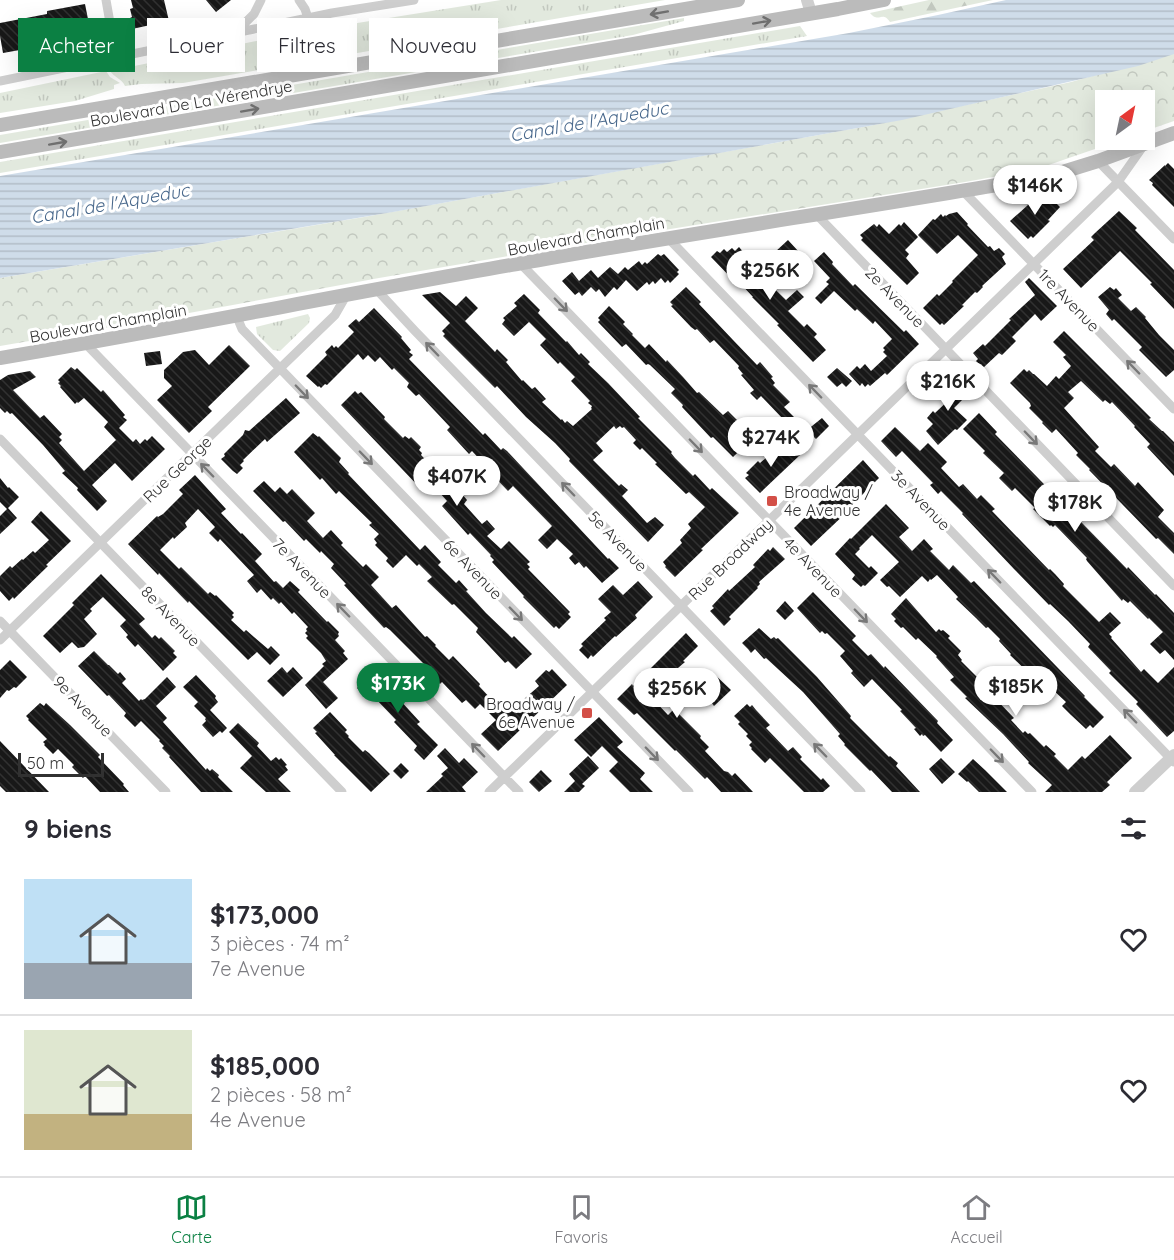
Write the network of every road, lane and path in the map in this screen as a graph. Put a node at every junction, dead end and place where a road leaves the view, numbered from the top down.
1 (106, 0) edge
2 (261, 0) edge
3 (298, 0) edge
4 (414, 0) edge
5 (738, 0) edge
6 (884, 0) edge
7 (809, 7) edge
8 (109, 18) edge
9 (308, 18) joint
10 (245, 23) edge
11 (44, 72) edge
12 (0, 81) edge
13 (0, 125) edge
14 (1174, 133) edge
15 (1155, 140) edge
16 (1128, 150) edge
17 (1140, 150) edge
18 (0, 152) edge
19 (1098, 161) junction
20 (1118, 182) junction
21 (963, 191) junction
22 (816, 214) junction
23 (668, 238) junction
24 (1174, 239) edge
25 (520, 263) junction
26 (1035, 265) junction
27 (376, 289) junction
28 (347, 294) junction
29 (237, 316) junction
30 (86, 344) junction
31 (946, 349) junction
32 (0, 358) edge
33 (280, 369) junction
34 (1174, 409) edge
35 (857, 435) junction
36 (0, 439) edge
37 (192, 454) junction
38 (769, 521) junction
39 (100, 543) junction
40 (1174, 586) edge
41 (681, 606) junction
42 (0, 621) edge
43 (10, 631) junction
44 (0, 640) edge
45 (592, 692) junction
46 (1173, 758) edge
47 (504, 777) junction
48 (166, 792) edge
49 (342, 792) edge
50 (489, 792) edge
51 (519, 792) edge
52 (689, 792) edge
53 (861, 792) edge
54 (1032, 792) edge
55 (1135, 792) edge

1 - 8 street
2 - 10 street
3 - 9 street
4 - 9 street
5 -> 13 main road, Boulevard De La Vérendrye
6 - 7 main road, Boulevard De La Vérendrye
18 -> 7 main road, Boulevard De La Vérendrye
11 - 12 street
14 - 15 main road, Boulevard Champlain
16 - 19 main road, Boulevard Champlain
17 - 20 street, Rue Broadway
19 - 20 street
19 - 21 main road, Boulevard Champlain
20 - 24 street
20 - 26 street, Rue Broadway
21 - 22 main road, Boulevard Champlain
21 - 26 street, 1re Avenue
22 - 23 main road, Boulevard Champlain
22 - 31 street, 2e Avenue
23 - 25 main road, Boulevard Champlain
35 -> 23 street, 3e Avenue
25 - 27 main road, Boulevard Champlain
25 -> 38 street, 4e Avenue
26 - 31 street, Rue Broadway
34 -> 26 street, 1re Avenue
27 - 28 main road, Boulevard Champlain
41 -> 27 street, 5e Avenue
28 - 29 main road, Boulevard Champlain
28 - 33 street, Rue George
29 - 30 main road, Boulevard Champlain
29 - 33 street, 6e Avenue
30 - 32 main road, Boulevard Champlain
30 - 37 street, 7e Avenue
31 - 35 street, Rue Broadway
31 -> 40 street, 2e Avenue
33 - 37 street, Rue George
33 -> 45 street, 6e Avenue
35 - 38 street, Rue Broadway
46 -> 35 street, 3e Avenue
36 - 39 street, 8e Avenue
37 - 39 street, Rue George
47 -> 37 street, 7e Avenue
38 - 41 street, Rue Broadway
38 -> 54 street, 4e Avenue
39 - 43 street, Rue George
39 - 49 street, 8e Avenue
41 - 45 street, Rue Broadway
53 -> 41 street, 5e Avenue
42 - 43 street, 9e Avenue
43 - 44 street, Rue George
43 - 48 street, 9e Avenue
45 - 47 street, Rue Broadway
45 -> 52 street, 6e Avenue
46 - 55 street
47 - 50 street, Rue Broadway
47 - 51 street, 7e Avenue

